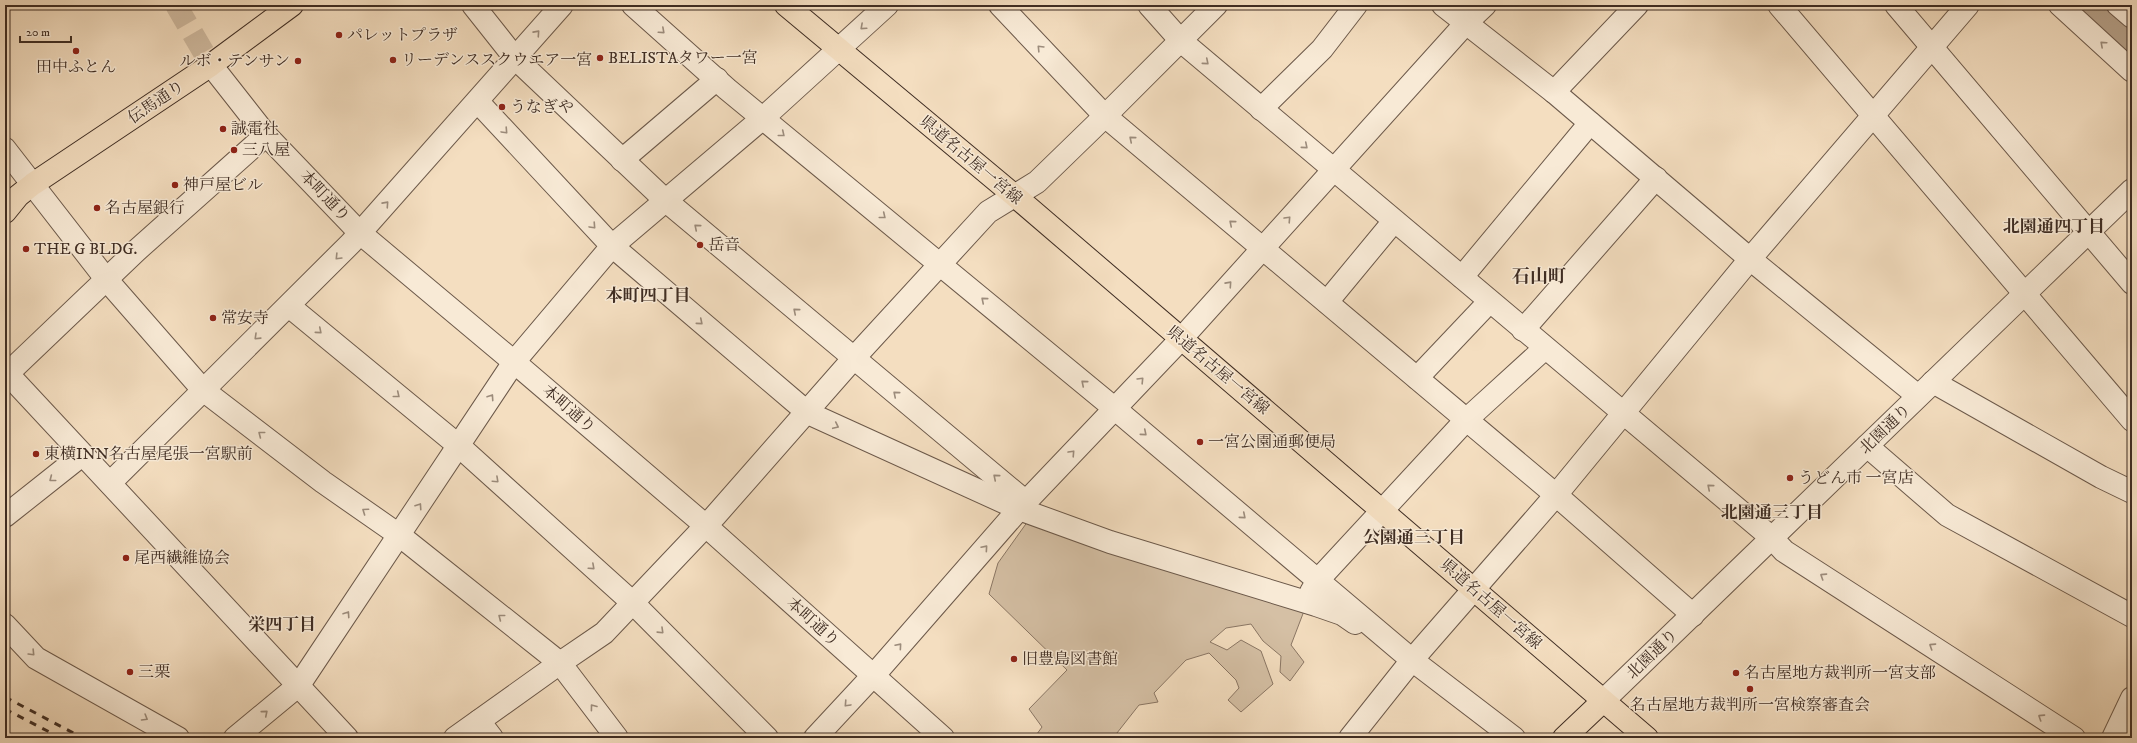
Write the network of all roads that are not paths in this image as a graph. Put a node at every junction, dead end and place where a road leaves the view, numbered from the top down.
1 (292, 5) edge
2 (472, 5) edge
3 (562, 5) edge
4 (633, 5) edge
5 (786, 5) edge
6 (887, 5) edge
7 (1000, 5) edge
8 (1149, 5) edge
9 (1216, 5) edge
10 (1356, 5) edge
11 (1443, 5) edge
12 (1485, 5) edge
13 (1637, 5) edge
14 (1779, 5) edge
15 (1896, 5) edge
16 (1968, 5) edge
17 (2060, 5) edge
18 (1467, 22) junction
19 (1181, 41) junction
20 (1932, 47) junction
21 (838, 49) junction
22 (515, 58) junction
23 (211, 65) junction
24 (2132, 71) edge
25 (716, 79) junction
26 (1554, 92) junction
27 (478, 102) junction
28 (1261, 109) junction
29 (1872, 115) junction
30 (1106, 116) junction
31 (763, 118) junction
32 (1590, 123) junction
33 (266, 135) junction
34 (5, 149) edge
35 (622, 160) junction
36 (1334, 170) junction
37 (1656, 178) junction
38 (2132, 190) edge
39 (1015, 196) junction
40 (15, 198) edge
41 (665, 200) junction
42 (1394, 221) junction
43 (2089, 232) junction
44 (360, 233) junction
45 (612, 246) junction
46 (1262, 248) junction
47 (1750, 259) junction
48 (941, 264) junction
49 (1462, 277) junction
50 (106, 279) junction
51 (2132, 282) edge
52 (2025, 293) junction
53 (1327, 302) junction
54 (1489, 302) junction
55 (289, 306) junction
56 (1523, 330) junction
57 (1181, 339) junction
58 (1545, 348) junction
59 (853, 359) junction
60 (514, 362) junction
61 (6, 374) edge
62 (1417, 378) junction
63 (1926, 389) junction
64 (204, 390) junction
65 (1114, 408) junction
66 (808, 413) junction
67 (1622, 413) junction
68 (1466, 420) junction
69 (2132, 420) edge
70 (459, 446) junction
71 (1867, 446) junction
72 (82, 455) junction
73 (110, 484) junction
74 (2132, 492) edge
75 (1556, 495) junction
76 (1022, 506) junction
77 (1383, 510) junction
78 (5, 516) edge
79 (706, 526) junction
80 (399, 535) junction
81 (1772, 538) junction
82 (1318, 580) junction
83 (1474, 589) junction
84 (1306, 602) junction
85 (633, 604) junction
86 (1693, 615) junction
87 (2132, 616) edge
88 (5, 625) edge
89 (1412, 660) junction
90 (560, 662) junction
91 (873, 676) junction
92 (299, 685) junction
93 (2132, 698) edge
94 (1603, 701) junction
95 (479, 721) junction
96 (178, 738) edge
97 (235, 738) edge
98 (347, 738) edge
99 (455, 738) edge
100 (492, 738) edge
101 (617, 738) edge
102 (767, 738) edge
103 (815, 738) edge
104 (943, 738) edge
105 (1350, 738) edge
106 (1514, 738) edge
107 (1564, 738) edge
108 (1647, 738) edge
109 (2074, 738) edge
110 (2113, 738) edge

1 - 23 main road, 伝馬通り
2 - 22 street
22 -> 3 street
4 -> 25 street
5 - 21 main road, 県道名古屋一宮線
6 -> 21 street
30 -> 7 street
8 - 19 street
9 - 19 street
10 - 28 street
11 - 18 street
12 - 18 street
13 - 26 street
14 - 29 street
15 - 20 street
16 - 20 street
24 -> 17 street
18 - 26 street
18 - 36 street
19 -> 28 street
19 - 30 street
20 - 29 street
20 - 43 street
21 - 31 street
21 - 39 main road, 県道名古屋一宮線
22 - 27 street
22 - 35 street
23 - 33 street, 本町通り
23 - 40 main road, 伝馬通り
25 - 31 street
25 - 35 street
26 - 32 street
44 -> 27 street
27 -> 45 street
28 -> 36 street
29 - 47 street
29 - 52 street
30 - 39 street
46 -> 30 street
31 - 41 street
31 -> 48 street
32 - 37 street
32 - 49 street
33 - 44 street, 本町通り
33 - 50 street
34 - 40 street
35 - 41 street
36 - 42 street
46 -> 36 street
37 - 47 street
37 - 56 street
38 - 43 street, 北園通り
39 - 48 street
39 - 57 main road, 県道名古屋一宮線
40 - 50 street
41 - 45 street
59 -> 41 street
42 - 49 street
42 - 53 street
43 - 51 street
43 - 52 street, 北園通り
44 -> 55 street
44 - 60 street, 本町通り
45 - 60 street
45 -> 66 street
46 - 53 street
57 -> 46 street
47 - 63 street
47 - 67 street
48 - 59 street
65 -> 48 street
49 - 54 street
50 - 61 street
50 - 64 street
52 - 63 street, 北園通り
52 - 69 street
53 - 62 street
54 - 56 street
54 - 62 street
55 -> 64 street
55 -> 70 street
56 - 58 street
65 -> 57 street
57 - 77 main road, 県道名古屋一宮線
58 - 67 street
58 - 68 street
59 - 66 street
76 -> 59 street
70 -> 60 street
60 - 79 street, 本町通り
61 - 72 street
62 - 68 street
63 - 71 street, 北園通り
63 - 74 street
64 - 73 street
80 -> 64 street
76 -> 65 street
65 -> 82 street
66 -> 76 street
66 - 79 street
67 - 75 street
81 -> 67 street
68 - 75 street
68 - 77 street
80 -> 70 street
70 -> 85 street
71 - 81 street, 北園通り
71 - 87 street
72 - 73 street
72 -> 78 street
73 - 92 street
75 - 83 street
75 - 86 street
76 - 84 street
91 -> 76 street
77 - 82 street
77 - 83 main road, 県道名古屋一宮線
79 - 85 street
79 - 91 street, 本町通り
90 -> 80 street
92 -> 80 street
81 - 86 street, 北園通り
109 -> 81 street
82 - 84 street
82 - 89 street
83 - 89 street
83 - 94 main road, 県道名古屋一宮線
84 - 89 street
85 - 90 street
85 -> 102 street
86 - 94 street, 北園通り
88 -> 96 street
89 - 105 street
89 - 106 street
90 - 95 street
101 -> 90 street
91 -> 103 street
91 - 104 street, 本町通り
97 -> 92 street
92 - 98 street
93 - 110 street
94 - 107 main road
94 - 108 main road, 県道名古屋一宮線
95 - 99 street
95 - 100 street

